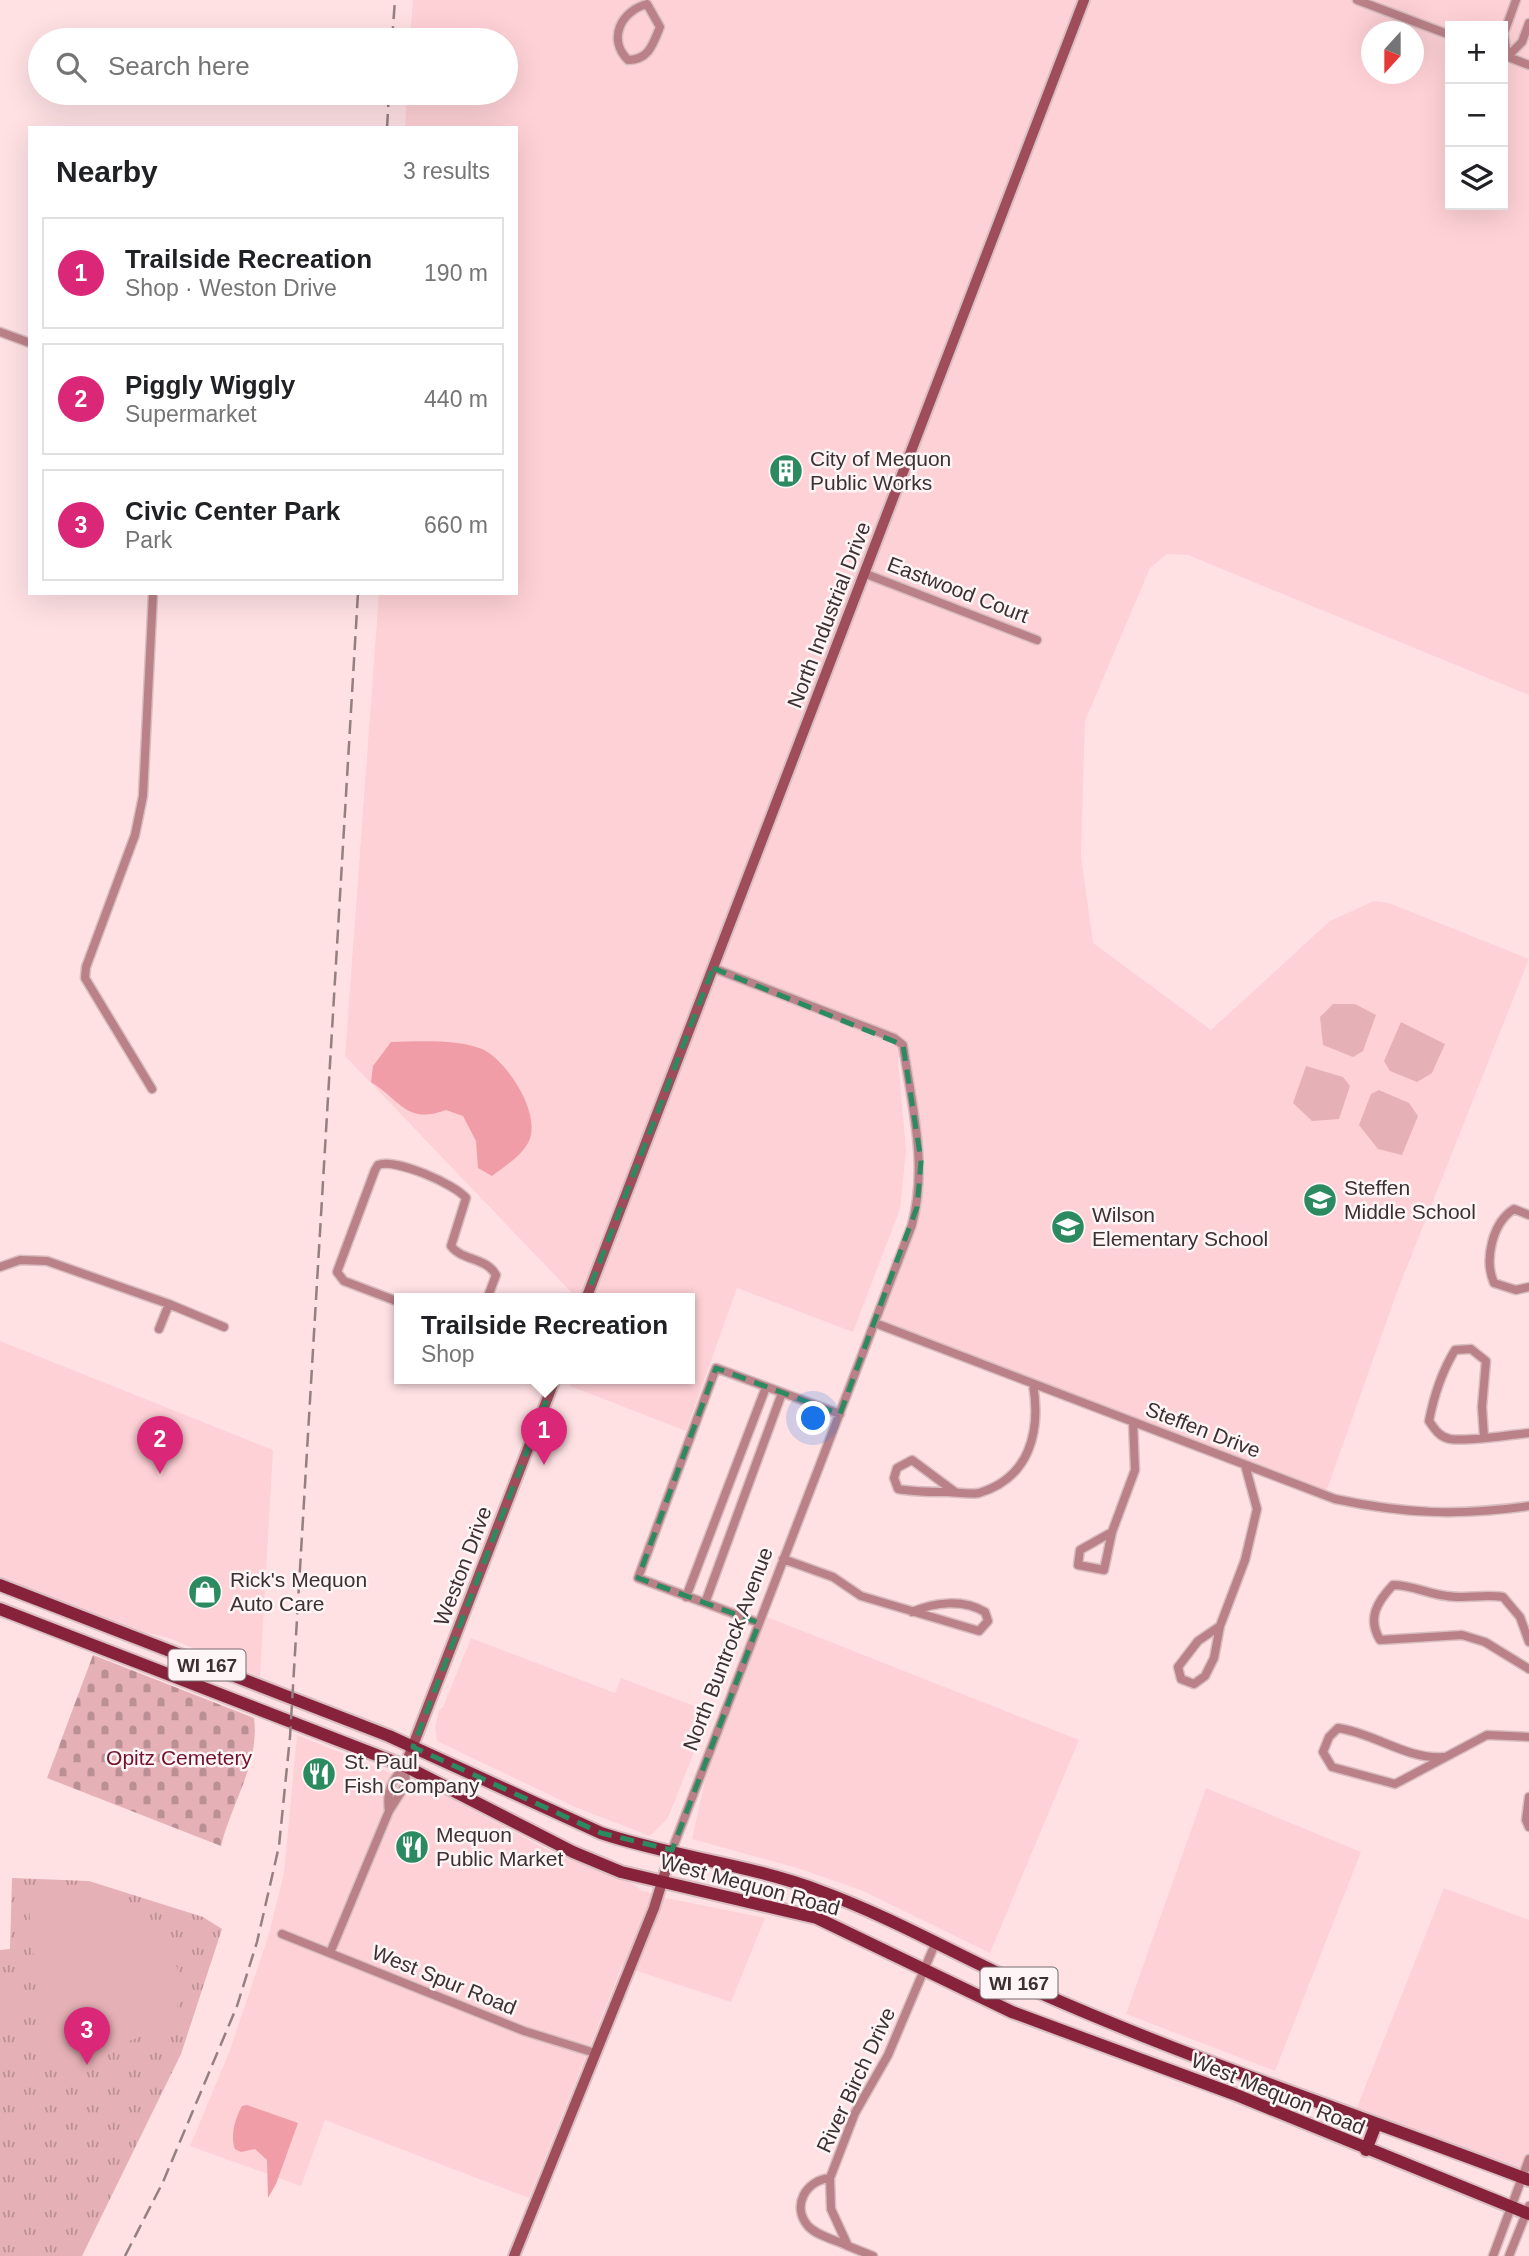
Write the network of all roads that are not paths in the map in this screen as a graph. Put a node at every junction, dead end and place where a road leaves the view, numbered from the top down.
1 (1084, 0) edge
2 (1357, 0) edge
3 (1516, 0) edge
4 (648, 2) edge
5 (1508, 22) edge
6 (1529, 23) edge
7 (1445, 33) edge
8 (1508, 54) edge
9 (1508, 57) edge
10 (1529, 65) edge
11 (0, 332) edge
12 (28, 343) edge
13 (866, 574) junction
14 (153, 595) edge
15 (1037, 640) dead end
16 (713, 968) junction
17 (152, 1089) dead end
18 (1529, 1215) edge
19 (0, 1268) edge
20 (1529, 1287) edge
21 (489, 1293) edge
22 (588, 1293) edge
23 (394, 1300) edge
24 (169, 1304) junction
25 (875, 1323) junction
26 (223, 1327) dead end
27 (159, 1329) dead end
28 (553, 1384) edge
29 (1033, 1384) junction
30 (766, 1387) junction
31 (782, 1393) junction
32 (840, 1415) junction
33 (1133, 1422) junction
34 (1529, 1433) edge
35 (1485, 1437) junction
36 (1245, 1465) junction
37 (956, 1492) junction
38 (1529, 1506) edge
39 (1112, 1532) junction
40 (783, 1559) junction
41 (0, 1585) edge
42 (686, 1597) junction
43 (705, 1603) junction
44 (0, 1609) edge
45 (912, 1612) junction
46 (759, 1623) junction
47 (1220, 1626) junction
48 (1529, 1642) edge
49 (156, 1645) junction
50 (147, 1667) junction
51 (1529, 1669) edge
52 (1529, 1737) edge
53 (414, 1747) junction
54 (1443, 1758) junction
55 (405, 1766) junction
56 (1529, 1797) edge
57 (389, 1811) junction
58 (1529, 1827) edge
59 (672, 1850) junction
60 (662, 1883) junction
61 (282, 1934) dead end
62 (936, 1944) junction
63 (330, 1953) junction
64 (925, 1968) junction
65 (1142, 2034) junction
66 (595, 2053) junction
67 (1134, 2058) junction
68 (1376, 2124) junction
69 (1366, 2150) junction
70 (1529, 2159) edge
71 (830, 2178) junction
72 (1525, 2179) edge
73 (1510, 2207) junction
74 (1528, 2211) edge
75 (848, 2246) junction
76 (514, 2256) edge
77 (873, 2256) edge
78 (1493, 2256) edge
79 (1509, 2256) edge

1 - 13 street, North Industrial Drive
2 - 7 street
3 - 5 street
4 - 4 street
6 - 8 street
9 - 10 street
11 - 12 street
13 - 15 street, Eastwood Court
13 - 16 street, North Industrial Drive
14 - 17 street
16 - 22 street
16 - 25 street, North Buntrock Avenue
18 - 20 street
19 - 24 street
21 - 23 street
24 - 26 street
24 - 27 street
25 - 29 street, Steffen Drive
25 - 32 street, North Buntrock Avenue
28 - 53 street, Weston Drive
29 - 33 street, Steffen Drive
29 - 37 street
30 - 31 street
30 - 42 street
30 - 42 street
31 - 32 street
31 - 43 street
32 - 40 street, North Buntrock Avenue
33 - 36 street, Steffen Drive
33 - 39 street
34 - 35 street
35 - 35 street
36 - 38 street, Steffen Drive
36 - 47 street
37 - 37 street
39 - 39 street
40 - 45 street
40 - 46 street, North Buntrock Avenue
41 - 49 main road, West Mequon Road / WI 167
42 - 43 street
43 - 46 street
44 - 50 main road, West Mequon Road / WI 167
45 - 45 street
46 - 59 street, North Buntrock Avenue
47 - 47 street
48 - 51 street
49 - 50 main road
49 - 53 main road, West Mequon Road / WI 167
50 - 55 main road, West Mequon Road / WI 167
52 - 54 street
53 - 55 street, Weston Drive
53 - 59 main road, West Mequon Road / WI 167
54 - 54 street
55 - 57 street
55 - 57 street
55 - 60 main road, West Mequon Road / WI 167
56 - 58 street
57 - 63 street
59 - 60 street, North Buntrock Avenue
59 - 62 main road, West Mequon Road / WI 167
60 - 64 main road, West Mequon Road / WI 167
60 - 66 street, North Buntrock Avenue
61 - 63 street, West Spur Road
62 - 64 street, River Birch Drive
62 - 65 main road, West Mequon Road / WI 167
63 - 66 street, West Spur Road
64 - 67 main road, West Mequon Road / WI 167
64 - 71 street, River Birch Drive
65 - 67 main road
65 - 68 main road, West Mequon Road / WI 167
66 - 76 street, North Buntrock Avenue
67 - 69 main road, West Mequon Road / WI 167
68 - 69 main road
68 - 72 main road, West Mequon Road / WI 167
69 - 73 main road, West Mequon Road / WI 167
70 - 72 street
71 - 75 street, River Birch Drive
71 - 75 street
72 - 73 street
73 - 74 main road, West Mequon Road / WI 167
73 - 78 street
74 - 79 street
75 - 77 street

